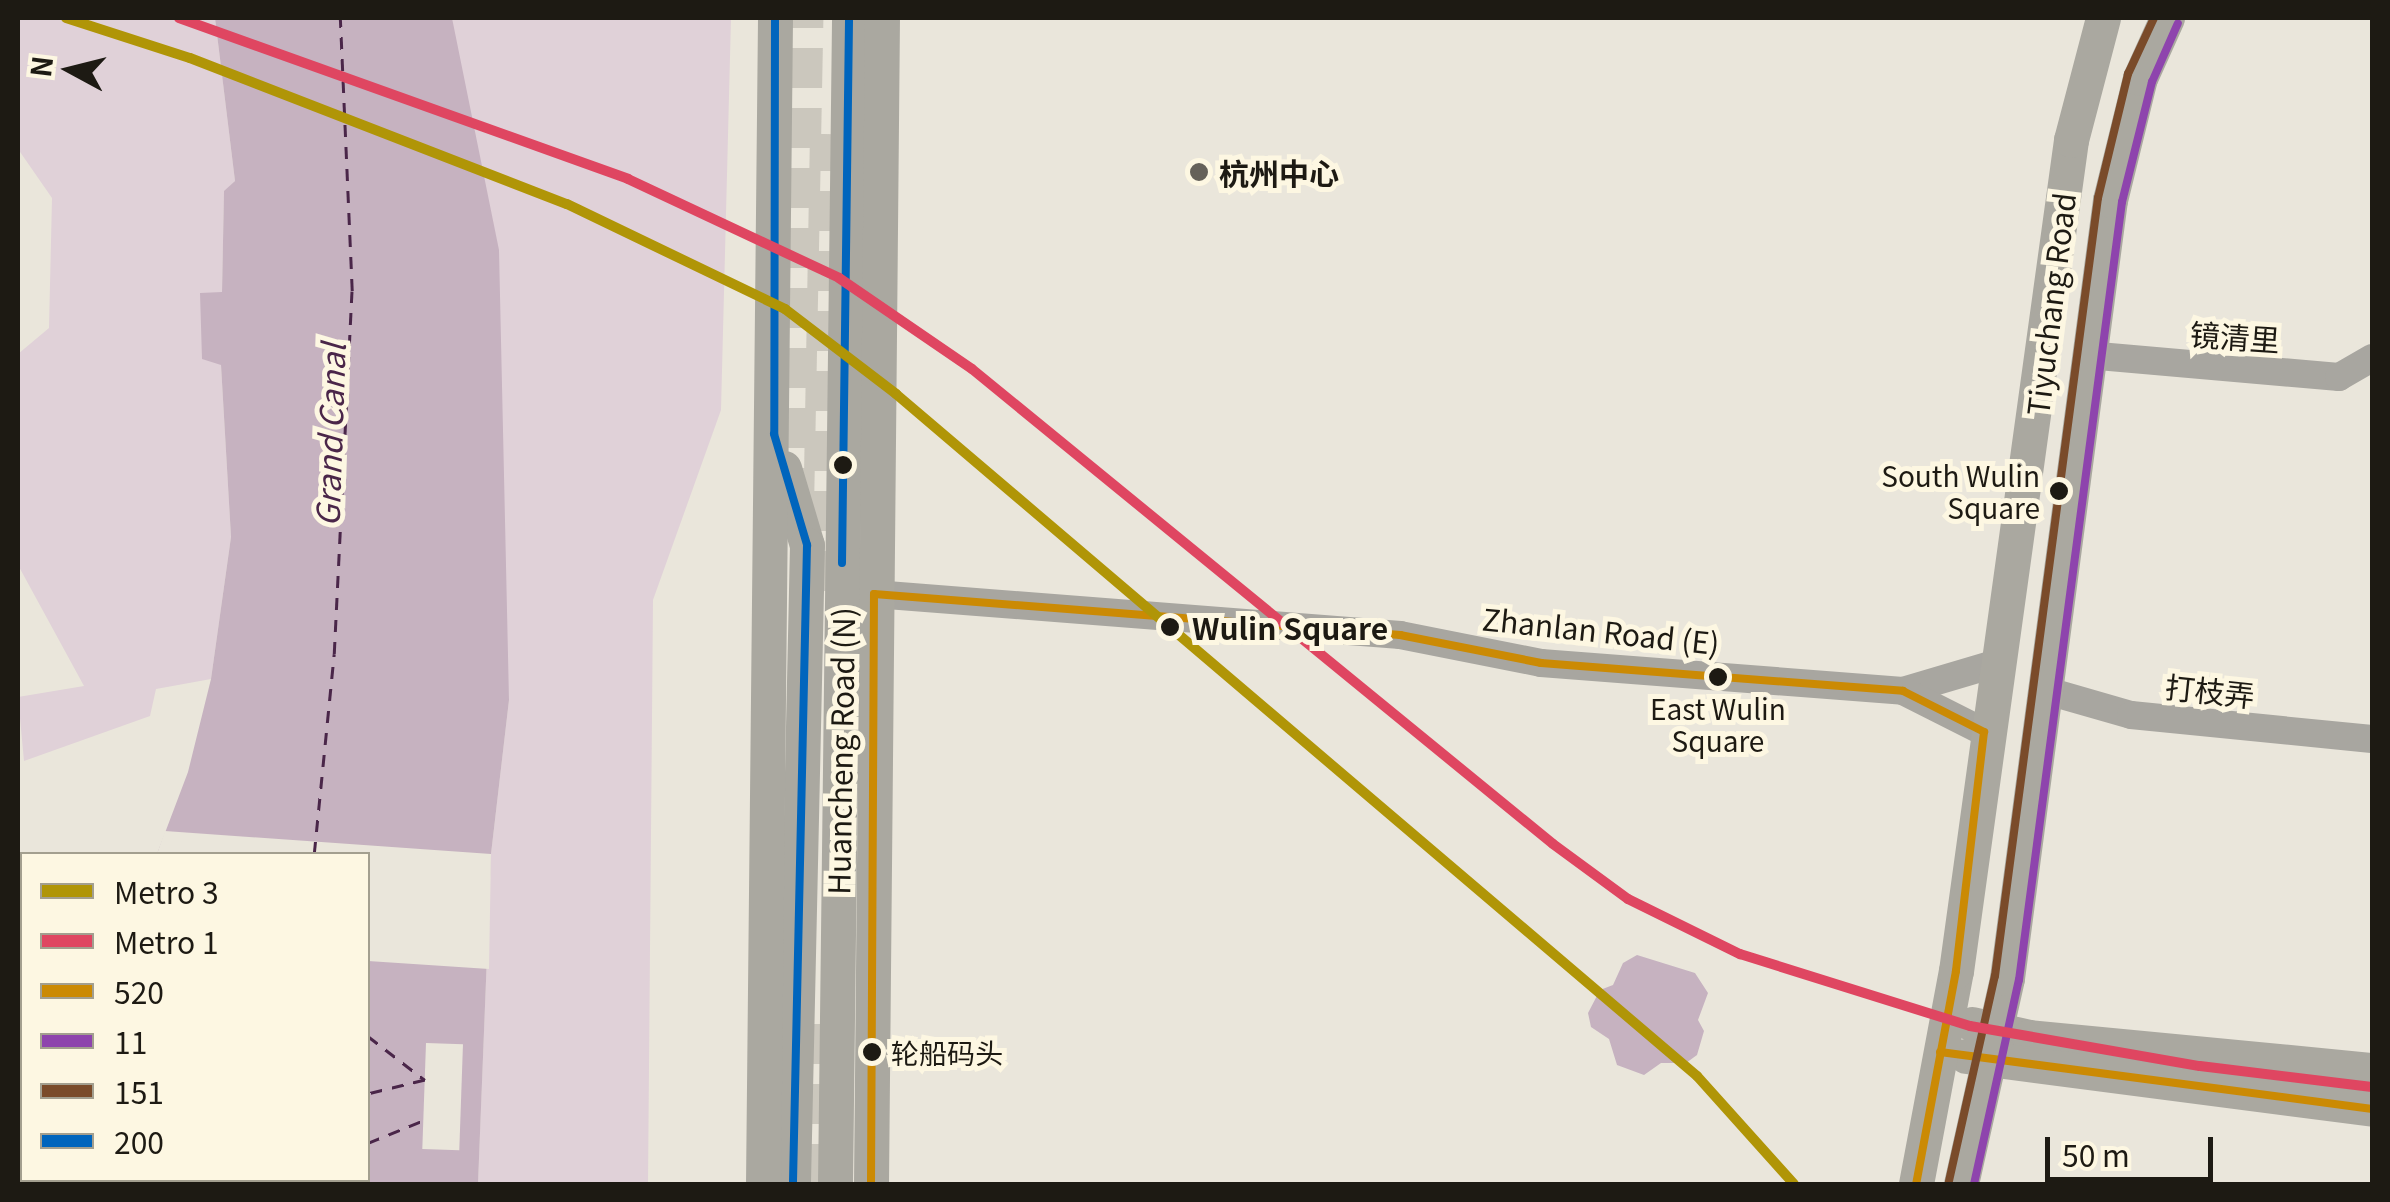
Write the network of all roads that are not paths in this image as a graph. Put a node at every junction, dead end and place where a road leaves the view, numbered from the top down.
1 (776, 18) edge
2 (849, 18) edge
3 (882, 18) edge
4 (2103, 18) edge
5 (2167, 18) edge
6 (2087, 355) junction
7 (2372, 358) edge
8 (774, 434) junction
9 (874, 594) junction
10 (1994, 664) junction
11 (2044, 690) junction
12 (1903, 691) junction
13 (1984, 732) junction
14 (2372, 739) edge
15 (1943, 1035) junction
16 (1990, 1043) junction
17 (2370, 1063) edge
18 (2372, 1109) edge
19 (762, 1184) edge
20 (793, 1184) edge
21 (834, 1184) edge
22 (871, 1184) edge
23 (1916, 1184) edge
24 (1961, 1184) edge

1 - 8 main road, Huancheng Road (N)
2 - 21 main road, Huancheng Road (N)
3 - 9 main road, Huancheng Road (N)
4 - 10 main road, Tiyuchang Road
5 - 6 main road, Tiyuchang Road
6 - 7 street, 镜清里
6 - 11 main road, Tiyuchang Road
8 - 19 main road, Huancheng Road (N)
8 - 20 main road, Huancheng Road (N)
9 - 12 street, Zhanlan Road (E)
9 - 22 main road, Huancheng Road (N)
10 - 12 street, Zhanlan Road (E)
10 - 13 main road, Tiyuchang Road
11 - 14 street, 打枝弄
11 - 16 main road, Tiyuchang Road
12 - 13 street, Zhanlan Road (E)
13 - 15 main road, Tiyuchang Road
15 - 16 main road
15 - 23 main road, Tiyuchang Road
16 - 17 main road
16 - 18 main road
16 - 24 main road, Tiyuchang Road

